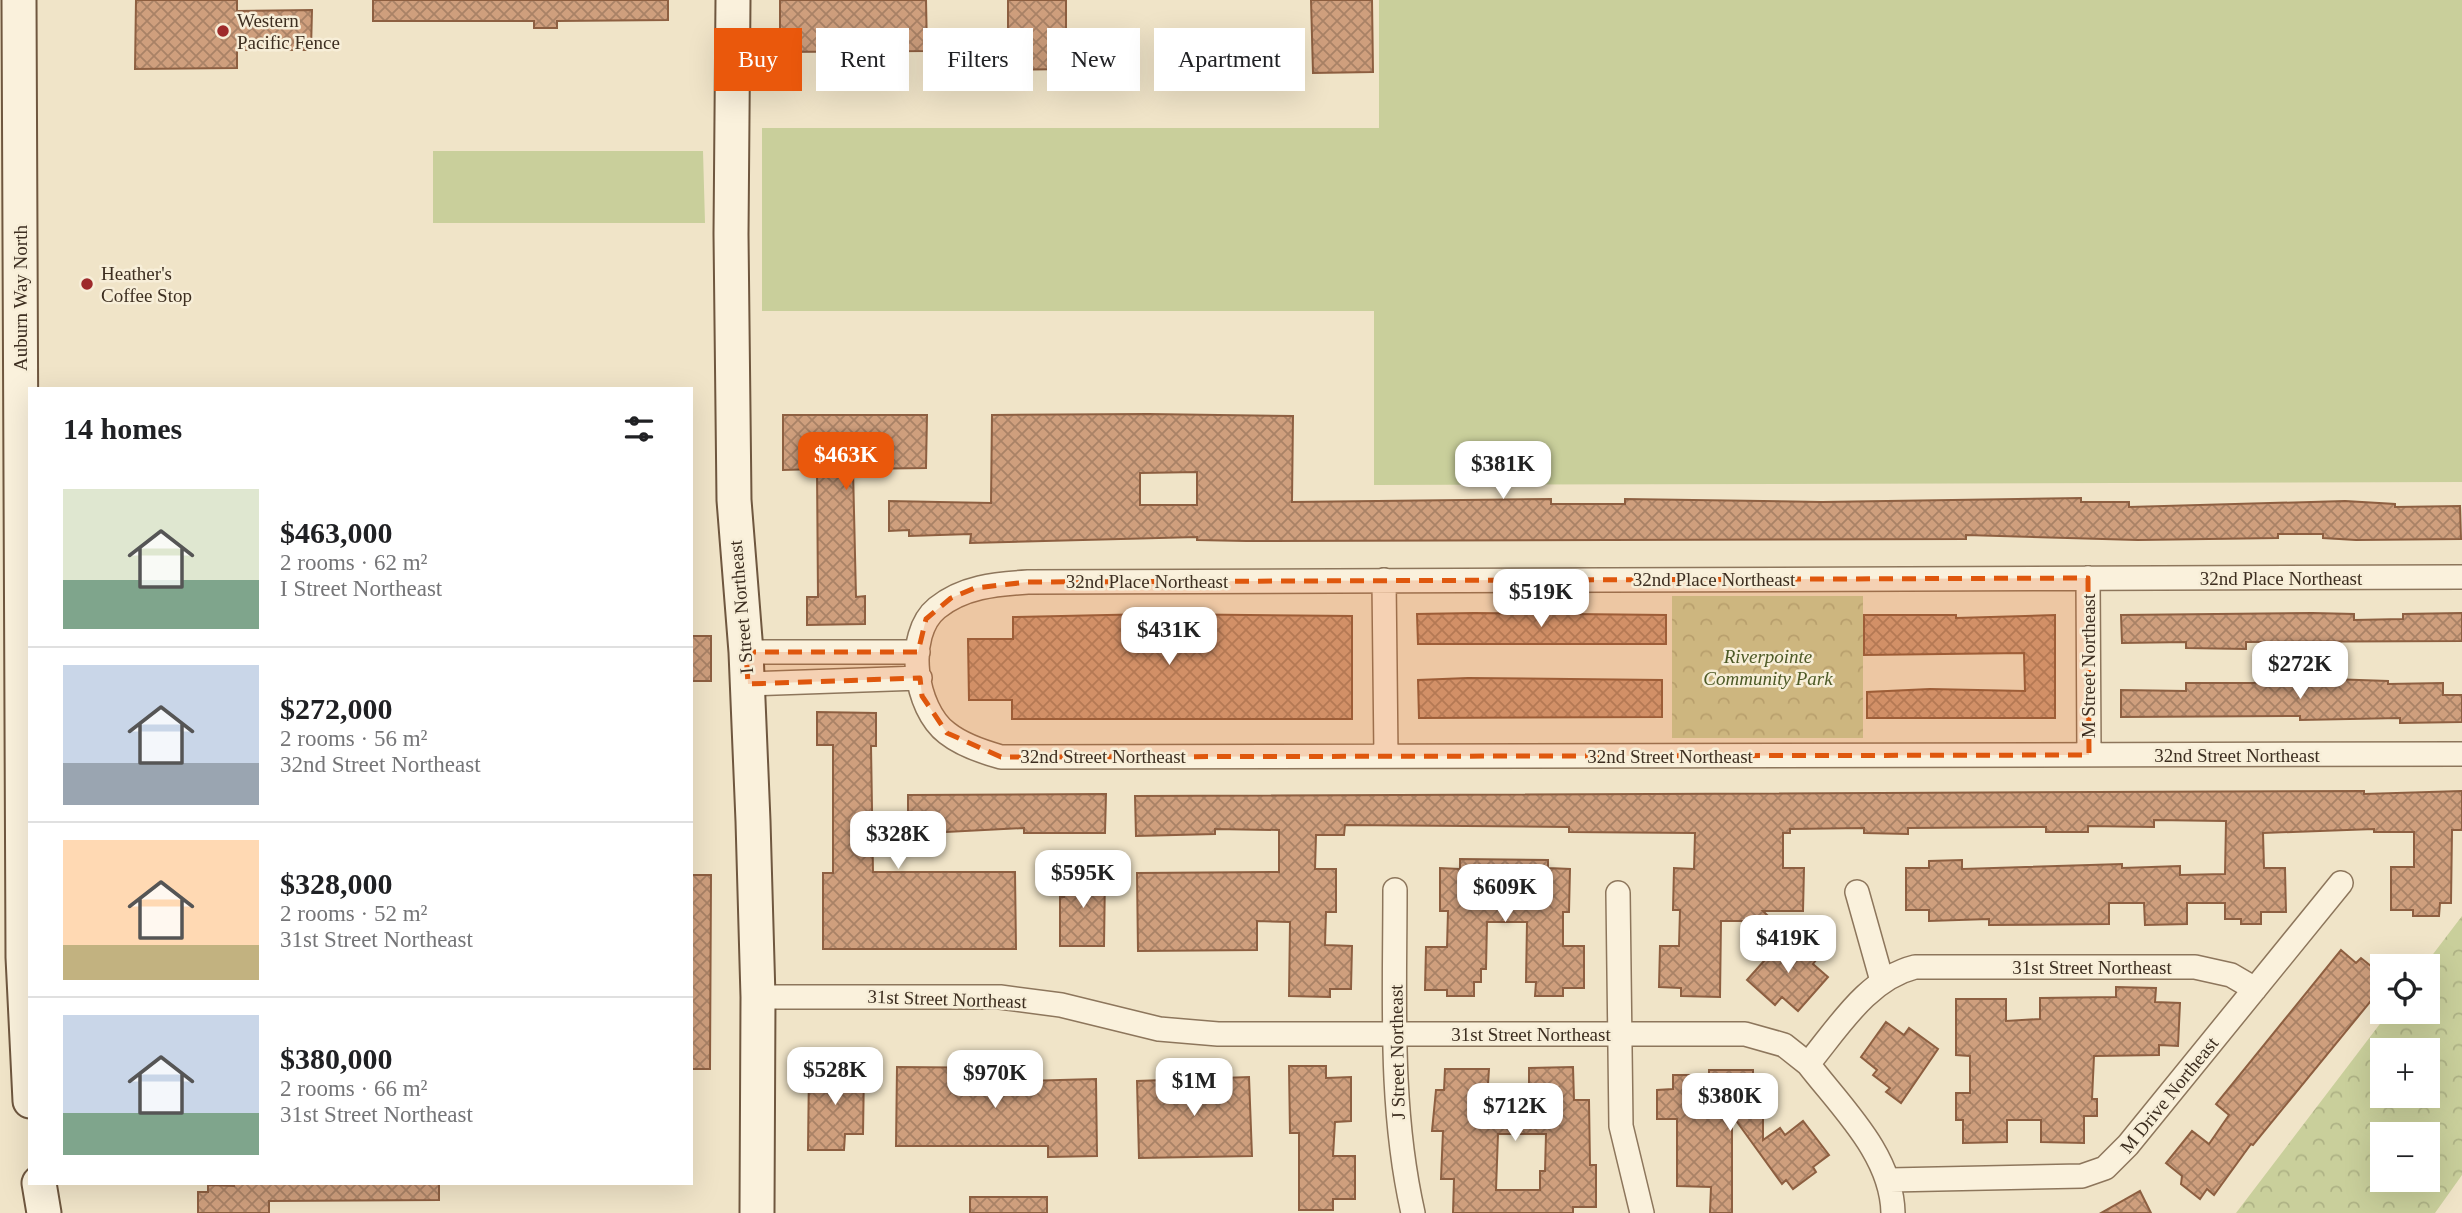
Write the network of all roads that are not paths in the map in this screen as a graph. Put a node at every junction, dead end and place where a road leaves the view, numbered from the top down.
1 (19, 0) edge
2 (733, 0) edge
3 (2462, 577) edge
4 (2088, 578) junction
5 (1384, 580) junction
6 (918, 652) junction
7 (747, 668) junction
8 (920, 678) junction
9 (2462, 754) edge
10 (2089, 755) junction
11 (1386, 756) junction
12 (2341, 883) dead end
13 (1395, 890) dead end
14 (1857, 892) dead end
15 (1618, 893) dead end
16 (1882, 981) junction
17 (2255, 989) junction
18 (758, 997) junction
19 (1395, 1034) junction
20 (1620, 1034) junction
21 (28, 1056) edge
22 (1808, 1064) junction
23 (1890, 1180) junction
24 (39, 1185) edge
25 (44, 1213) edge
26 (757, 1213) edge
27 (1413, 1213) edge
28 (1642, 1213) edge
29 (1893, 1213) edge

1 - 21 street, Auburn Way North
2 - 7 street, I Street Northeast
3 - 4 street, 32nd Place Northeast
4 - 5 street, 32nd Place Northeast
4 - 10 street, M Street Northeast
5 - 6 street, 32nd Place Northeast
5 - 11 street
6 - 7 street
6 - 8 street, 32nd Street Northeast
7 - 8 street
7 - 18 street, I Street Northeast
8 - 11 street, 32nd Street Northeast
9 - 10 street, 32nd Street Northeast
10 - 11 street, 32nd Street Northeast
12 - 17 street, M Drive Northeast
13 - 19 street, J Street Northeast
14 - 16 street
15 - 20 street
16 - 17 street, 31st Street Northeast
16 - 22 street, 31st Street Northeast
17 - 23 street, M Drive Northeast
18 - 19 street, 31st Street Northeast
18 - 26 street, I Street Northeast
19 - 20 street, 31st Street Northeast
19 - 27 street, J Street Northeast
20 - 22 street, 31st Street Northeast
20 - 28 street
22 - 23 street
23 - 29 street
24 - 25 street

